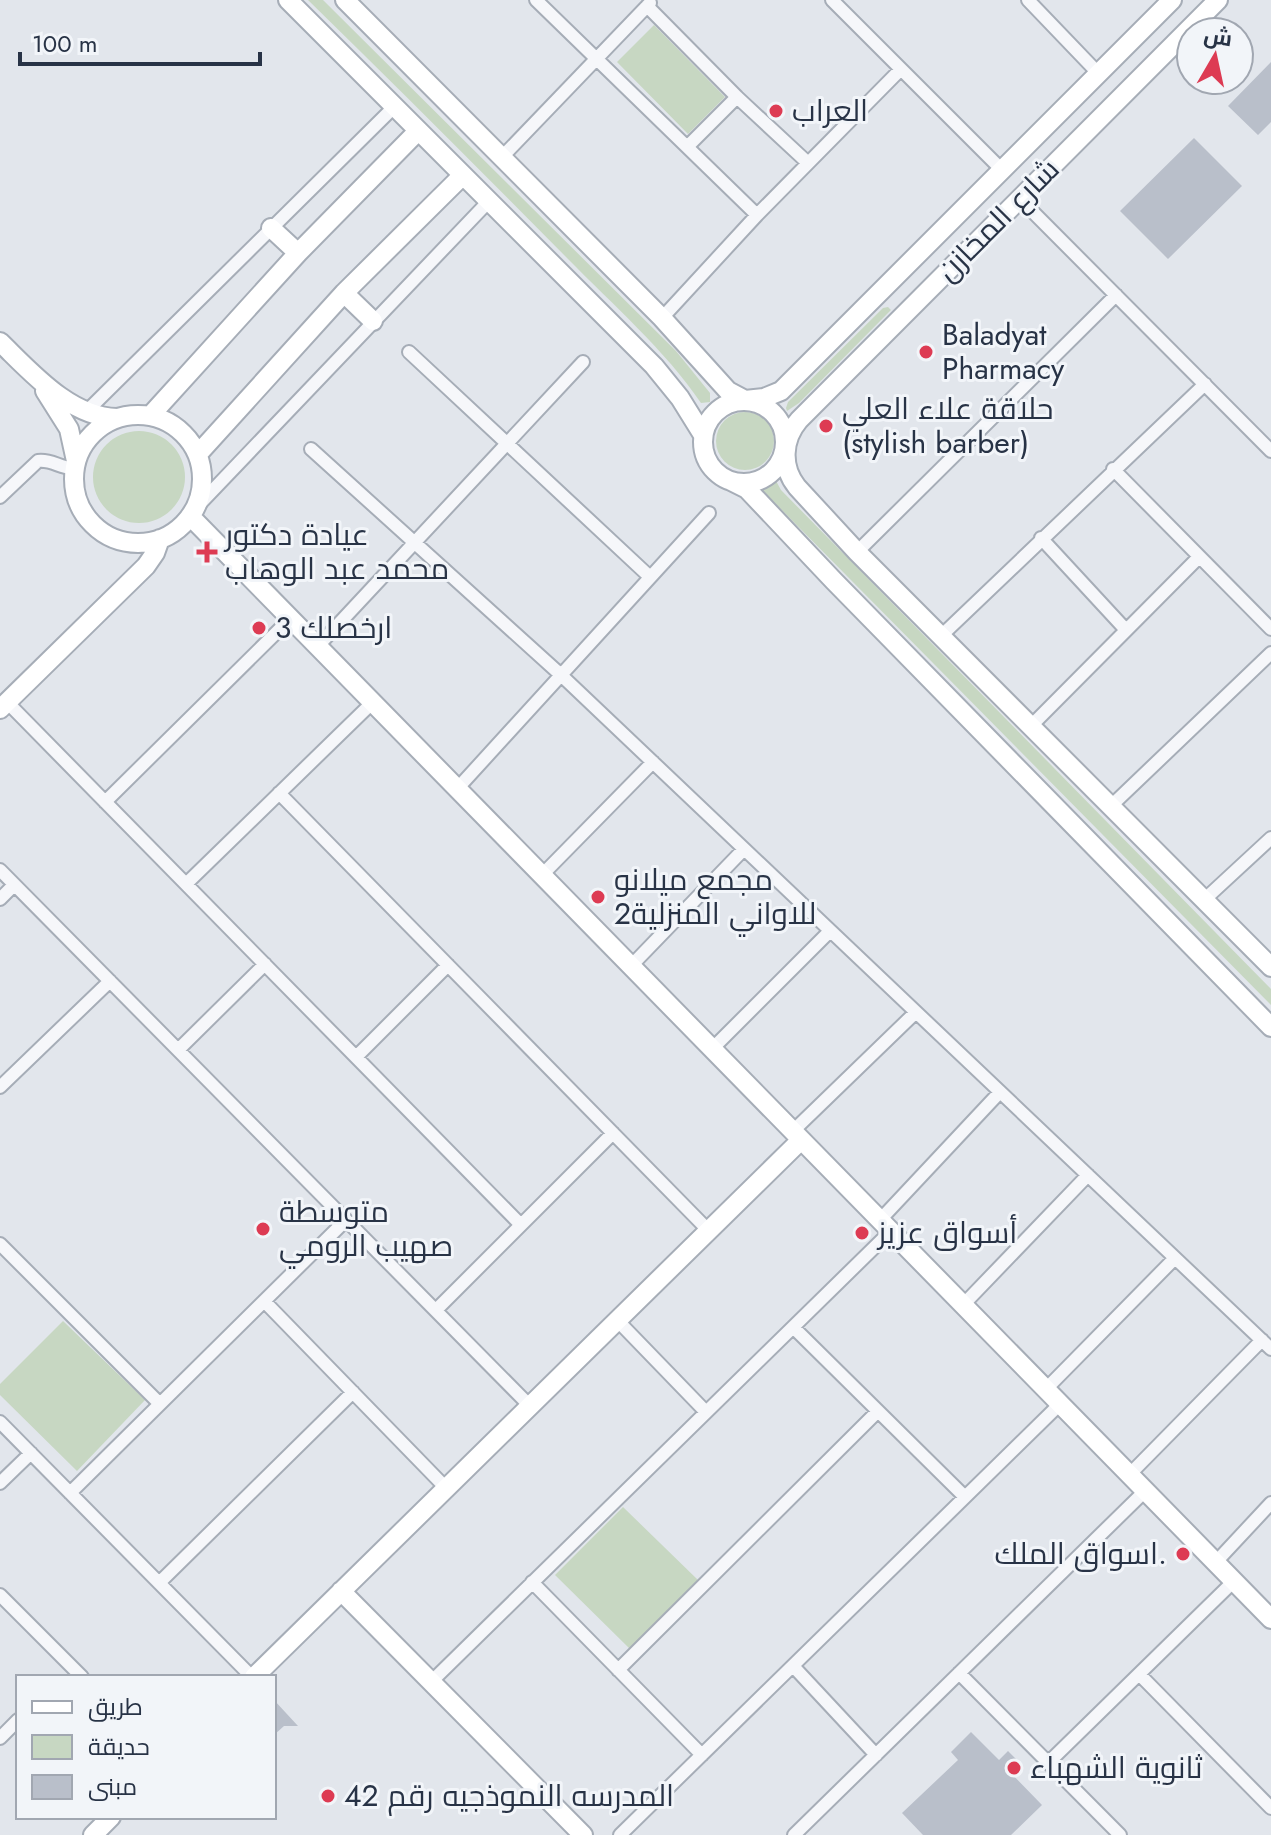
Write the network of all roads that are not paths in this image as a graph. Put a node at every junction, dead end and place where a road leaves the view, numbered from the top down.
1 (288, 0) edge
2 (345, 0) edge
3 (536, 0) edge
4 (832, 0) edge
5 (1028, 0) edge
6 (1172, 0) edge
7 (1218, 0) edge
8 (650, 3) edge
9 (597, 58) junction
10 (901, 69) junction
11 (1098, 73) junction
12 (737, 97) junction
13 (394, 107) junction
14 (418, 131) junction
15 (688, 146) junction
16 (503, 156) junction
17 (808, 163) junction
18 (1002, 170) junction
19 (463, 175) junction
20 (1020, 199) junction
21 (489, 201) junction
22 (757, 215) junction
23 (271, 228) junction
24 (298, 253) junction
25 (895, 277) junction
26 (344, 293) junction
27 (1116, 295) junction
28 (876, 296) junction
29 (918, 301) junction
30 (662, 318) junction
31 (898, 320) junction
32 (373, 321) junction
33 (0, 342) edge
34 (409, 352) dead end
35 (583, 362) dead end
36 (34, 376) junction
37 (1205, 384) junction
38 (745, 400) junction
39 (86, 412) junction
40 (150, 416) junction
41 (117, 418) junction
42 (703, 435) junction
43 (507, 443) junction
44 (786, 446) junction
45 (311, 449) dead end
46 (1271, 451) edge
47 (198, 454) junction
48 (75, 465) junction
49 (1113, 469) junction
50 (731, 481) junction
51 (0, 497) edge
52 (192, 513) junction
53 (709, 513) dead end
54 (1041, 538) junction
55 (160, 539) junction
56 (414, 543) junction
57 (857, 552) junction
58 (1199, 557) junction
59 (650, 577) junction
60 (290, 619) junction
61 (1271, 629) edge
62 (1126, 630) junction
63 (941, 636) junction
64 (318, 646) junction
65 (1271, 653) edge
66 (561, 675) junction
67 (373, 702) junction
68 (4, 706) edge
69 (1031, 726) junction
70 (653, 762) junction
71 (457, 789) junction
72 (279, 793) junction
73 (105, 802) junction
74 (1111, 806) junction
75 (1271, 838) edge
76 (744, 849) junction
77 (0, 870) edge
78 (542, 875) junction
79 (186, 884) junction
80 (14, 885) junction
81 (0, 899) edge
82 (1204, 900) junction
83 (830, 931) junction
84 (265, 964) junction
85 (448, 965) junction
86 (631, 966) junction
87 (1271, 967) edge
88 (110, 981) junction
89 (916, 1012) junction
90 (1271, 1027) edge
91 (712, 1049) junction
92 (178, 1050) junction
93 (356, 1057) junction
94 (0, 1087) edge
95 (1000, 1092) junction
96 (613, 1133) junction
97 (797, 1136) junction
98 (1088, 1175) junction
99 (346, 1220) junction
100 (521, 1225) junction
101 (885, 1225) junction
102 (709, 1231) junction
103 (0, 1244) edge
104 (1175, 1258) junction
105 (264, 1301) junction
106 (963, 1305) junction
107 (436, 1310) junction
108 (617, 1320) junction
109 (793, 1327) junction
110 (1266, 1344) edge
111 (1046, 1389) junction
112 (353, 1392) junction
113 (160, 1404) junction
114 (1060, 1404) junction
115 (530, 1406) junction
116 (878, 1411) junction
117 (706, 1412) junction
118 (0, 1422) edge
119 (31, 1453) junction
120 (1130, 1474) junction
121 (0, 1483) edge
122 (446, 1488) junction
123 (1145, 1491) junction
124 (70, 1493) junction
125 (965, 1497) junction
126 (1271, 1503) edge
127 (1216, 1562) junction
128 (1234, 1581) junction
129 (532, 1582) junction
130 (159, 1583) junction
131 (341, 1591) junction
132 (0, 1595) edge
133 (1271, 1619) edge
134 (793, 1666) junction
135 (618, 1670) junction
136 (77, 1672) edge
137 (959, 1673) junction
138 (1139, 1674) junction
139 (251, 1675) edge
140 (255, 1675) edge
141 (431, 1682) junction
142 (16, 1722) edge
143 (0, 1738) edge
144 (702, 1755) junction
145 (876, 1755) junction
146 (1049, 1762) junction
147 (1271, 1808) edge
148 (109, 1819) edge
149 (93, 1835) edge
150 (583, 1835) edge
151 (620, 1835) edge
152 (794, 1835) edge
153 (1120, 1835) edge

1 - 13 main road
2 - 16 main road
3 - 9 street
4 - 10 street
5 - 11 street
6 - 11 main road, شارع المخازن
7 - 20 main road, شارع المخازن
8 - 9 street
8 - 12 street
9 - 15 street
9 - 16 street
10 - 17 street
10 - 18 street
11 - 18 main road, شارع المخازن
12 - 15 street
12 - 17 street
13 - 14 main road
13 - 23 street
14 - 19 main road
14 - 24 main road
15 - 22 street
16 - 30 main road
17 - 22 street
18 - 25 main road, شارع المخازن
19 - 21 main road
19 - 26 main road
20 - 27 street
20 - 29 main road, شارع المخازن
21 - 32 street
21 - 42 main road
22 - 30 street
23 - 24 main road
23 - 39 street
24 - 40 main road
25 - 28 main road, شارع المخازن
25 - 29 main road
26 - 32 main road
26 - 47 main road
27 - 37 street
27 - 57 street
28 - 31 main road
28 - 38 main road, شارع المخازن
29 - 31 main road, شارع المخازن
30 - 38 main road
31 - 44 main road, شارع المخازن
32 - 52 street
33 - 36 main road
34 - 43 street
35 - 43 street
36 - 39 main road
36 - 48 main road
37 - 46 street
37 - 49 street
38 - 42 main road
38 - 44 main road
39 - 41 main road
40 - 41 main road
40 - 47 main road
41 - 48 main road
42 - 50 main road
43 - 56 street
43 - 59 street
44 - 50 main road
44 - 57 main road
45 - 56 street
47 - 52 main road
48 - 51 street
48 - 55 main road
49 - 54 street
49 - 58 street
50 - 90 main road
52 - 55 main road
52 - 60 main road
53 - 59 street
54 - 62 street
54 - 63 street
55 - 68 main road
56 - 64 street
56 - 66 street
57 - 63 main road
58 - 61 street
58 - 62 street
59 - 66 street
60 - 64 main road
60 - 73 street
62 - 69 street
63 - 69 main road
64 - 67 main road
65 - 74 street
66 - 70 street
66 - 71 street
67 - 71 main road
67 - 72 street
68 - 73 street
69 - 74 main road
70 - 76 street
70 - 78 street
71 - 78 main road
72 - 79 street
72 - 85 street
73 - 79 street
74 - 82 main road
75 - 82 street
76 - 83 street
76 - 86 street
77 - 80 street
78 - 86 main road
79 - 84 street
80 - 81 street
80 - 88 street
82 - 87 main road
83 - 89 street
83 - 91 street
84 - 92 street
84 - 93 street
85 - 93 street
85 - 96 street
86 - 91 main road
88 - 92 street
88 - 94 street
89 - 95 street
89 - 97 street
91 - 97 main road
92 - 99 street
93 - 100 street
95 - 98 street
95 - 101 street
96 - 100 street
96 - 102 street
97 - 101 main road
97 - 102 main road
98 - 104 street
98 - 106 street
99 - 105 street
99 - 107 street
100 - 107 street
101 - 106 main road
101 - 109 street
102 - 108 main road
103 - 113 street
104 - 110 street
104 - 111 street
105 - 112 street
105 - 113 street
106 - 111 main road
107 - 115 street
108 - 115 main road
108 - 117 street
109 - 116 street
109 - 117 street
110 - 120 street
111 - 114 main road
112 - 122 street
112 - 130 street
113 - 124 street
114 - 120 main road
114 - 125 street
115 - 122 main road
116 - 125 street
116 - 135 street
117 - 129 street
118 - 119 street
119 - 121 street
119 - 124 street
120 - 123 main road
122 - 131 main road
123 - 127 main road
123 - 137 street
124 - 130 street
125 - 134 street
126 - 127 street
127 - 128 main road
128 - 133 main road
128 - 138 street
129 - 135 street
129 - 141 street
130 - 139 street
131 - 140 main road
131 - 141 main road
132 - 136 street
134 - 144 street
134 - 145 street
135 - 144 street
137 - 145 street
137 - 146 street
138 - 146 street
138 - 147 street
141 - 150 main road
142 - 143 street
144 - 151 street
145 - 152 street
146 - 153 street
148 - 149 main road

